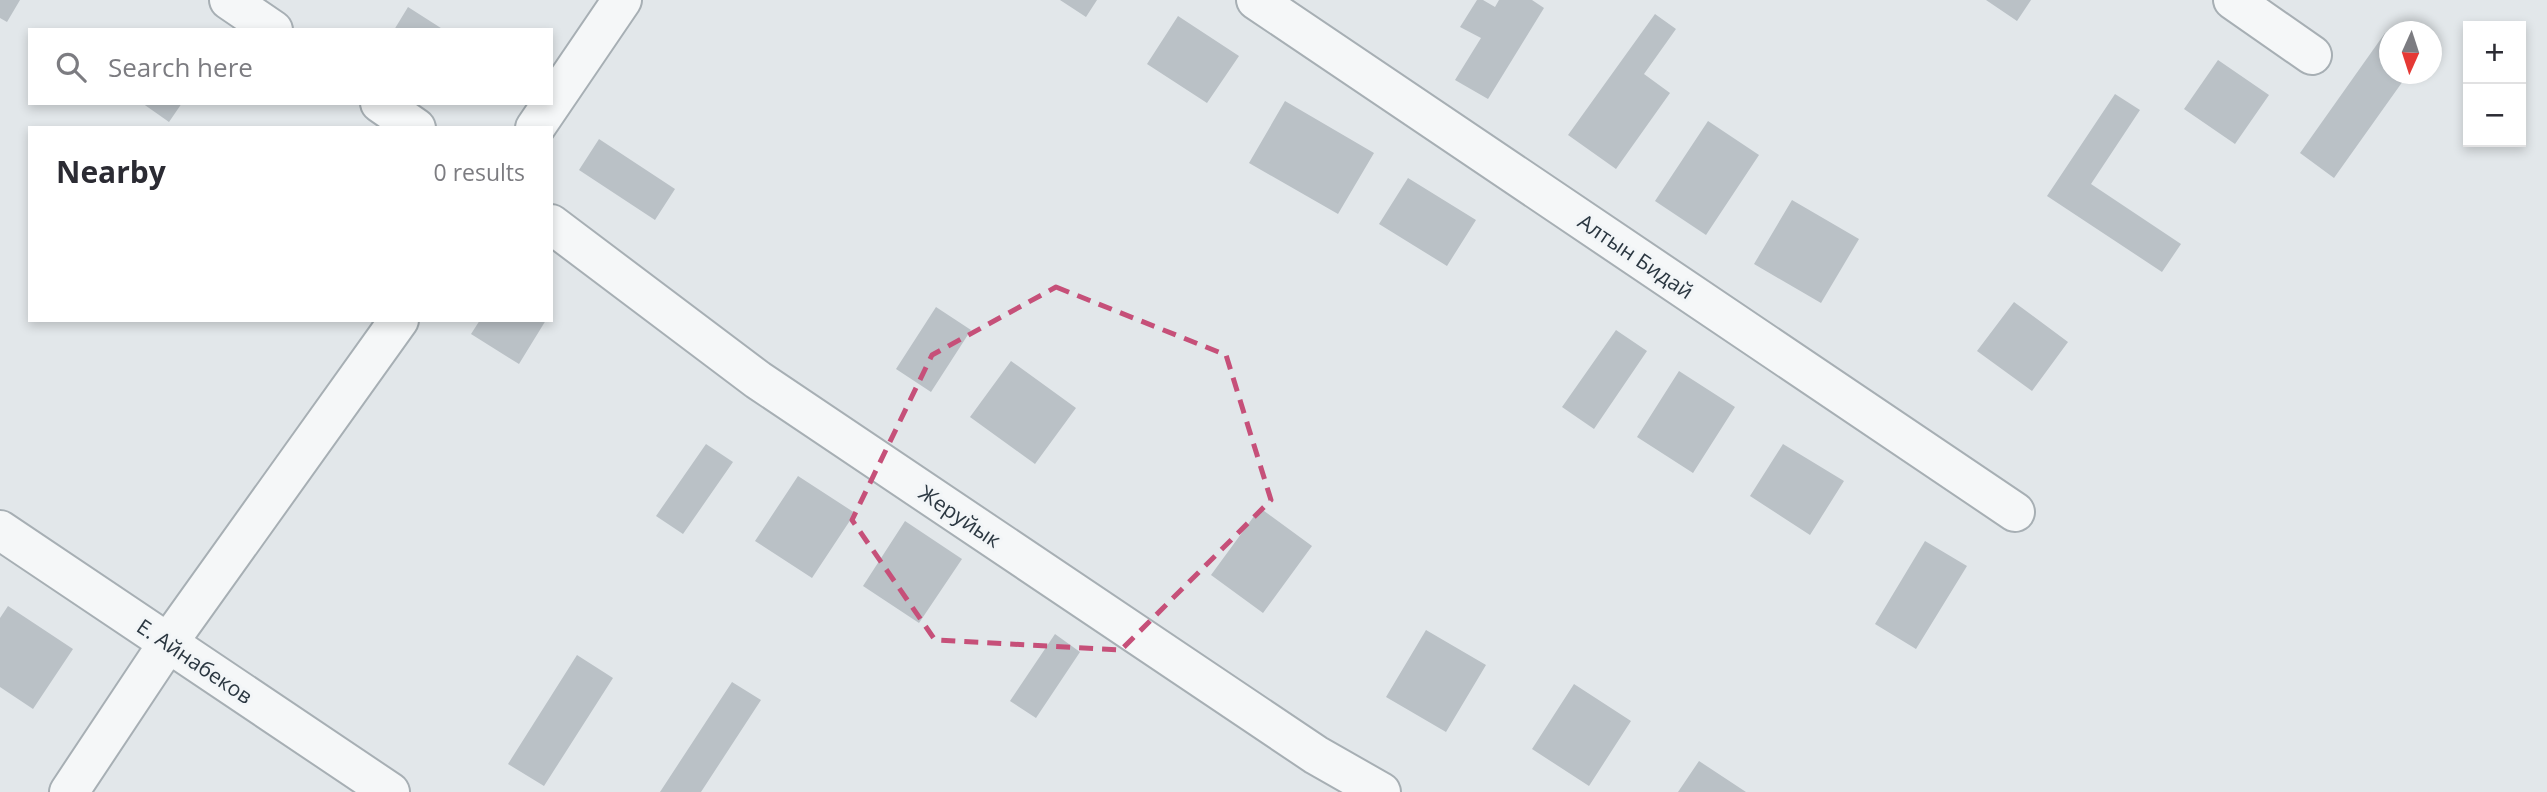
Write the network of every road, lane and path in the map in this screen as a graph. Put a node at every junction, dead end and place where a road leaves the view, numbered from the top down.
1 (229, 0) edge
2 (622, 0) edge
3 (1256, 0) edge
4 (2232, 0) edge
5 (270, 28) edge
6 (2312, 55) dead end
7 (553, 102) edge
8 (383, 105) edge
9 (551, 105) edge
10 (413, 126) edge
11 (536, 126) edge
12 (553, 226) edge
13 (398, 322) edge
14 (2015, 512) dead end
15 (0, 530) edge
16 (168, 642) junction
17 (69, 792) edge
18 (390, 792) edge
19 (1381, 792) edge

1 - 5 street
2 - 7 street
3 - 14 street, Алтын Бидай
4 - 6 street
8 - 10 street
9 - 11 street
12 - 19 street, Жеруйык
13 - 16 street
15 - 16 street, Е. Айнабеков
16 - 17 street
16 - 18 street, Е. Айнабеков

